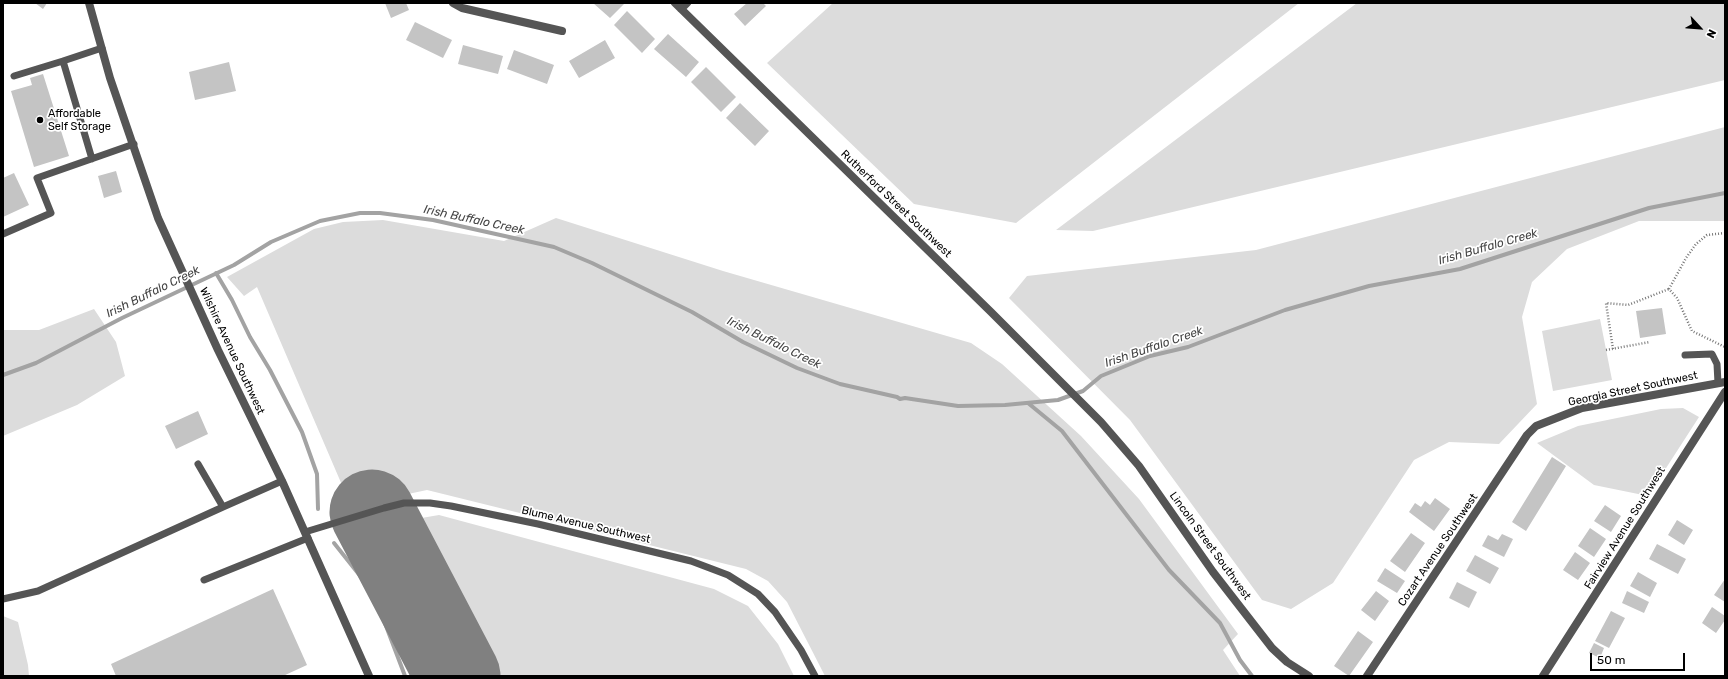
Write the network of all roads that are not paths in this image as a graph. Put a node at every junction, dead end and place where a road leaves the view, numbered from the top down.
1 (90, 3) edge
2 (453, 3) edge
3 (674, 3) edge
4 (687, 3) edge
5 (681, 9) junction
6 (562, 31) dead end
7 (102, 48) junction
8 (63, 61) junction
9 (14, 76) dead end
10 (134, 144) junction
11 (92, 159) junction
12 (3, 234) edge
13 (1685, 355) dead end
14 (1722, 383) edge
15 (1725, 392) edge
16 (1101, 422) joint
17 (1527, 435) joint
18 (198, 464) dead end
19 (282, 481) junction
20 (222, 507) junction
21 (306, 535) junction
22 (204, 580) dead end
23 (3, 599) edge
24 (370, 676) edge
25 (815, 676) edge
26 (1309, 676) edge
27 (1367, 676) edge
28 (1543, 676) edge

1 - 7 street, Wilshire Avenue Southwest
2 - 6 street
3 - 5 street, Rutherford Street Southwest
4 - 5 street
5 - 16 street, Rutherford Street Southwest
7 - 8 lane
7 - 10 street, Wilshire Avenue Southwest
8 - 9 lane
8 - 11 lane
10 - 11 lane
10 - 19 street, Wilshire Avenue Southwest
11 - 12 lane
13 - 14 lane
14 - 17 street, Georgia Street Southwest
15 - 28 street, Fairview Avenue Southwest
16 - 26 street, Lincoln Street Southwest
17 - 27 street, Cozart Avenue Southwest
18 - 20 lane
19 - 20 lane
19 - 21 street, Wilshire Avenue Southwest
20 - 23 lane
21 - 22 lane, Blume Avenue Southwest
21 - 24 street, Wilshire Avenue Southwest
21 - 25 lane, Blume Avenue Southwest

